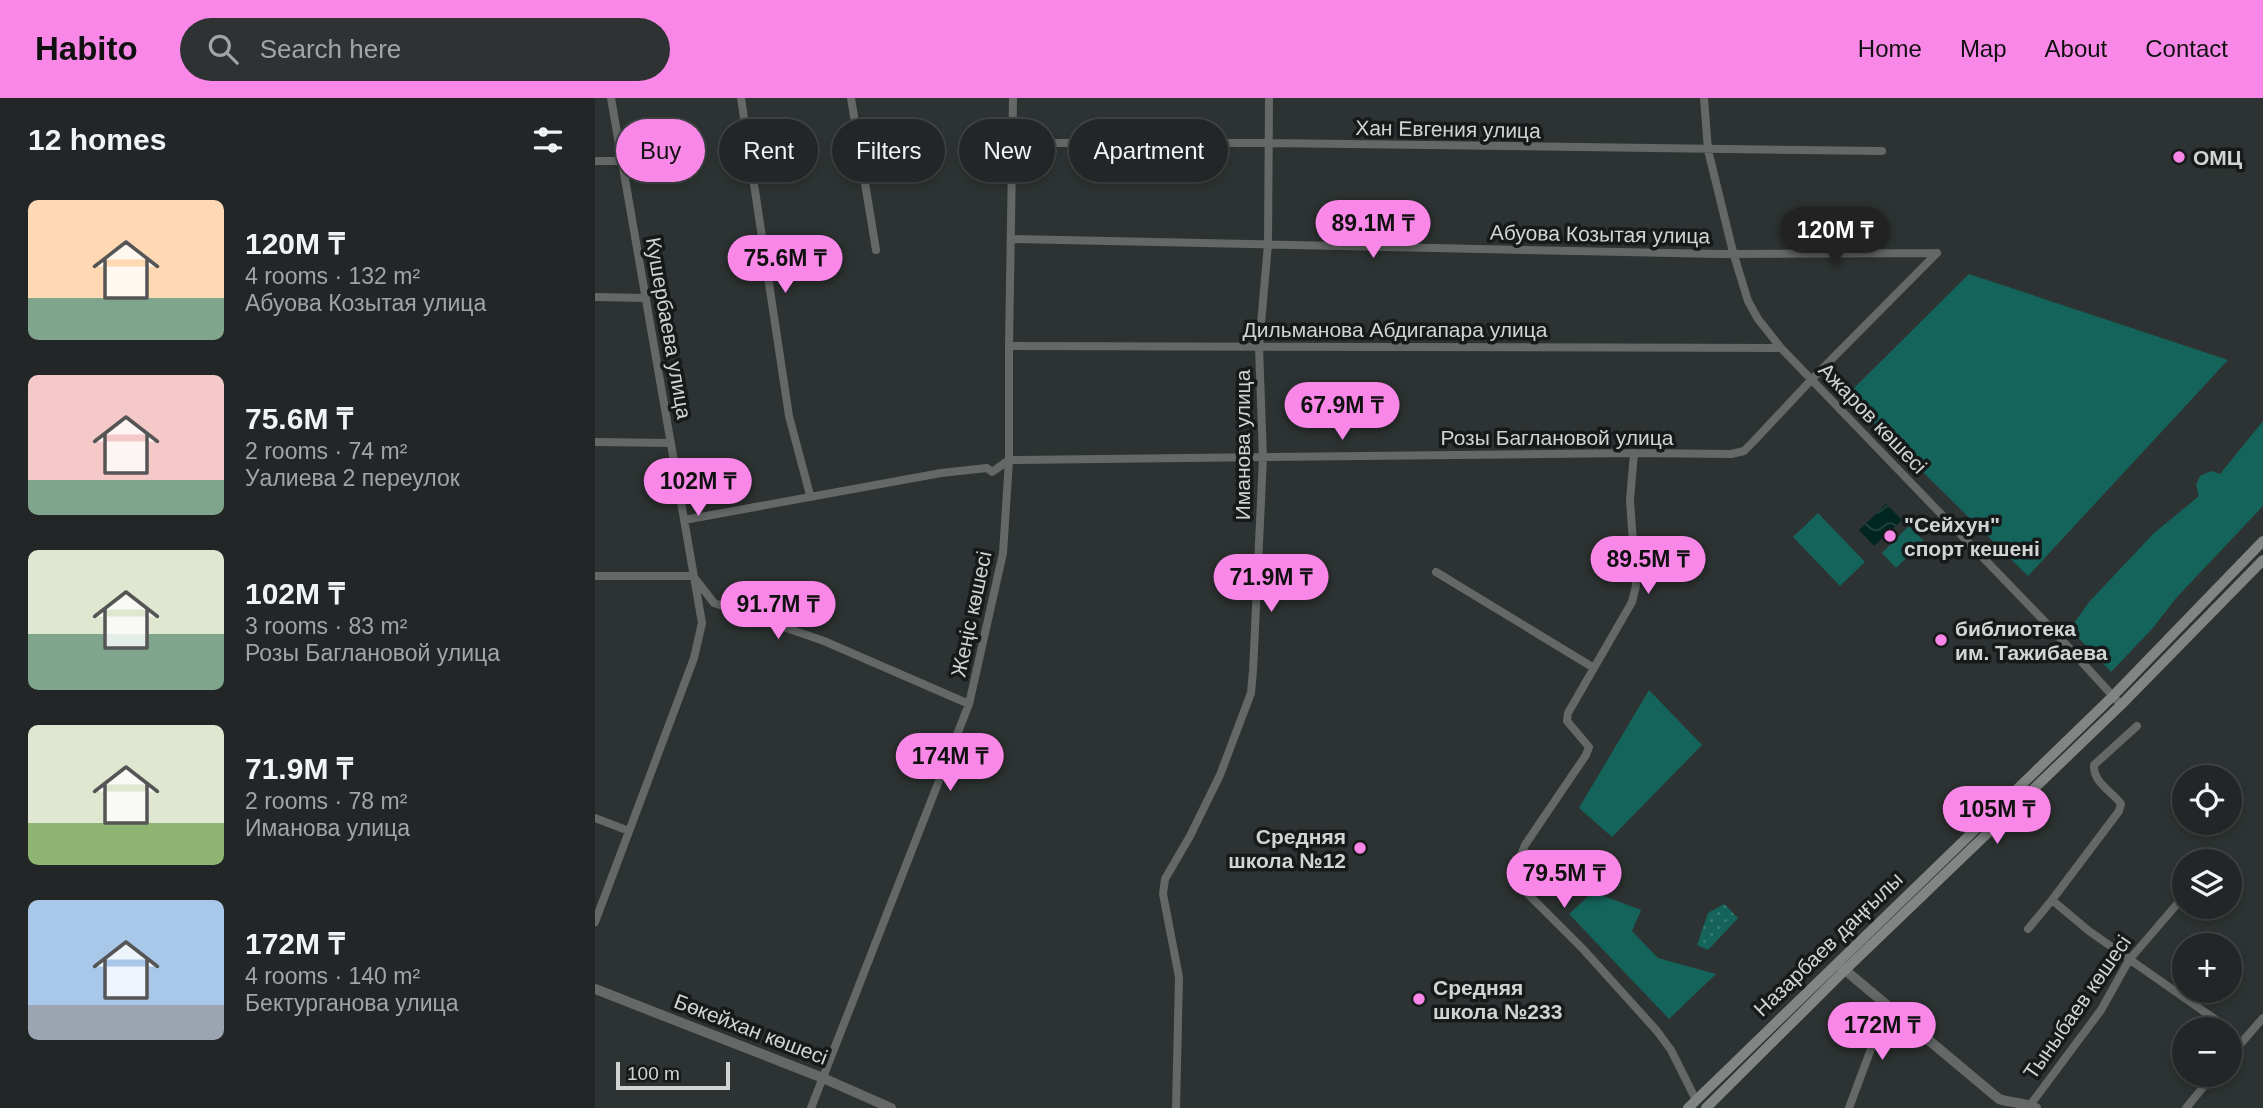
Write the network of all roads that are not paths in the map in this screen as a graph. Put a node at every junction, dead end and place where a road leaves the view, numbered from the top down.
1 (611, 98) edge
2 (741, 98) edge
3 (851, 98) edge
4 (1013, 98) edge
5 (1269, 98) edge
6 (1704, 98) edge
7 (1013, 119) edge
8 (616, 127) edge
9 (1055, 143) edge
10 (1269, 143) junction
11 (1708, 150) junction
12 (1882, 151) dead end
13 (595, 161) edge
14 (616, 161) edge
15 (626, 182) edge
16 (1012, 182) edge
17 (1011, 239) junction
18 (1268, 243) junction
19 (876, 250) dead end
20 (1733, 252) junction
21 (1937, 253) joint
22 (595, 297) edge
23 (646, 298) junction
24 (1009, 346) junction
25 (1259, 346) junction
26 (1781, 348) junction
27 (1812, 379) junction
28 (595, 442) edge
29 (671, 443) junction
30 (1634, 453) junction
31 (1263, 457) junction
32 (1009, 460) junction
33 (810, 495) junction
34 (684, 520) junction
35 (2263, 541) edge
36 (2263, 561) edge
37 (1436, 572) dead end
38 (595, 576) edge
39 (693, 576) junction
40 (1594, 668) junction
41 (2112, 697) junction
42 (969, 704) junction
43 (2121, 705) junction
44 (2137, 726) dead end
45 (595, 818) edge
46 (629, 831) junction
47 (2052, 900) junction
48 (2172, 910) edge
49 (595, 922) edge
50 (2028, 929) dead end
51 (2129, 960) junction
52 (1841, 966) junction
53 (595, 989) edge
54 (1887, 1006) junction
55 (2212, 1017) edge
56 (2263, 1018) edge
57 (2242, 1037) edge
58 (2245, 1039) junction
59 (2242, 1042) edge
60 (823, 1078) junction
61 (2203, 1087) edge
62 (1692, 1104) edge
63 (2032, 1107) edge
64 (811, 1108) edge
65 (891, 1108) edge
66 (1176, 1108) edge
67 (1706, 1108) edge
68 (1849, 1108) edge
69 (2186, 1108) edge

1 - 8 street, Кушербаева улица
2 - 33 street
3 - 19 street
4 - 7 street, Жеңіс көшесі
5 - 10 street, Иманова улица
6 - 11 street, Ажаров көшесі
9 - 10 street, Хан Евгения улица
10 - 11 street, Хан Евгения улица
10 - 18 street, Иманова улица
11 - 12 street, Хан Евгения улица
11 - 20 street, Ажаров көшесі
13 - 14 street
15 - 23 street, Кушербаева улица
16 - 17 street, Жеңіс көшесі
17 - 18 street, Абуова Козытая улица
17 - 24 street, Жеңіс көшесі
18 - 20 street, Абуова Козытая улица
18 - 25 street, Иманова улица
20 - 21 street, Абуова Козытая улица
20 - 26 street, Ажаров көшесі
21 - 27 street, Розы Баглановой улица
22 - 23 street
23 - 29 street, Кушербаева улица
24 - 25 street, Дильманова Абдигапара улица
24 - 32 street, Жеңіс көшесі
25 - 26 street, Дильманова Абдигапара улица
25 - 31 street, Иманова улица
26 - 27 street, Ажаров көшесі
27 - 30 street, Розы Баглановой улица
27 - 41 street, Ажаров көшесі
28 - 29 street
29 - 34 street, Кушербаева улица
30 - 31 street, Розы Баглановой улица
30 - 40 street
31 - 32 street, Розы Баглановой улица
31 - 66 street, Иманова улица
32 - 33 street, Розы Баглановой улица
32 - 42 street, Жеңіс көшесі
33 - 34 street, Розы Баглановой улица
34 - 39 street, Кушербаева улица
35 - 41 main road, Назарбаев даңғылы
36 - 43 main road, Назарбаев даңғылы
37 - 40 street
38 - 39 street
39 - 42 street
39 - 46 street, Кушербаева улица
40 - 62 street
41 - 43 street, Ажаров көшесі
41 - 52 main road, Назарбаев даңғылы
42 - 60 street, Жеңіс көшесі
43 - 52 main road, Назарбаев даңғылы
44 - 47 street
45 - 46 street
46 - 49 street, Кушербаева улица
47 - 50 street
47 - 51 street
48 - 51 street, Тыныбаев көшесі
51 - 55 street
51 - 63 street, Тыныбаев көшесі
52 - 54 street
52 - 62 main road, Назарбаев даңғылы
52 - 67 main road, Назарбаев даңғылы
53 - 60 street, Бөкейхан көшесі
54 - 63 street
54 - 68 street
56 - 58 street
57 - 58 street
58 - 59 street
60 - 64 street, Жеңіс көшесі
60 - 65 street, Бөкейхан көшесі
61 - 69 street

